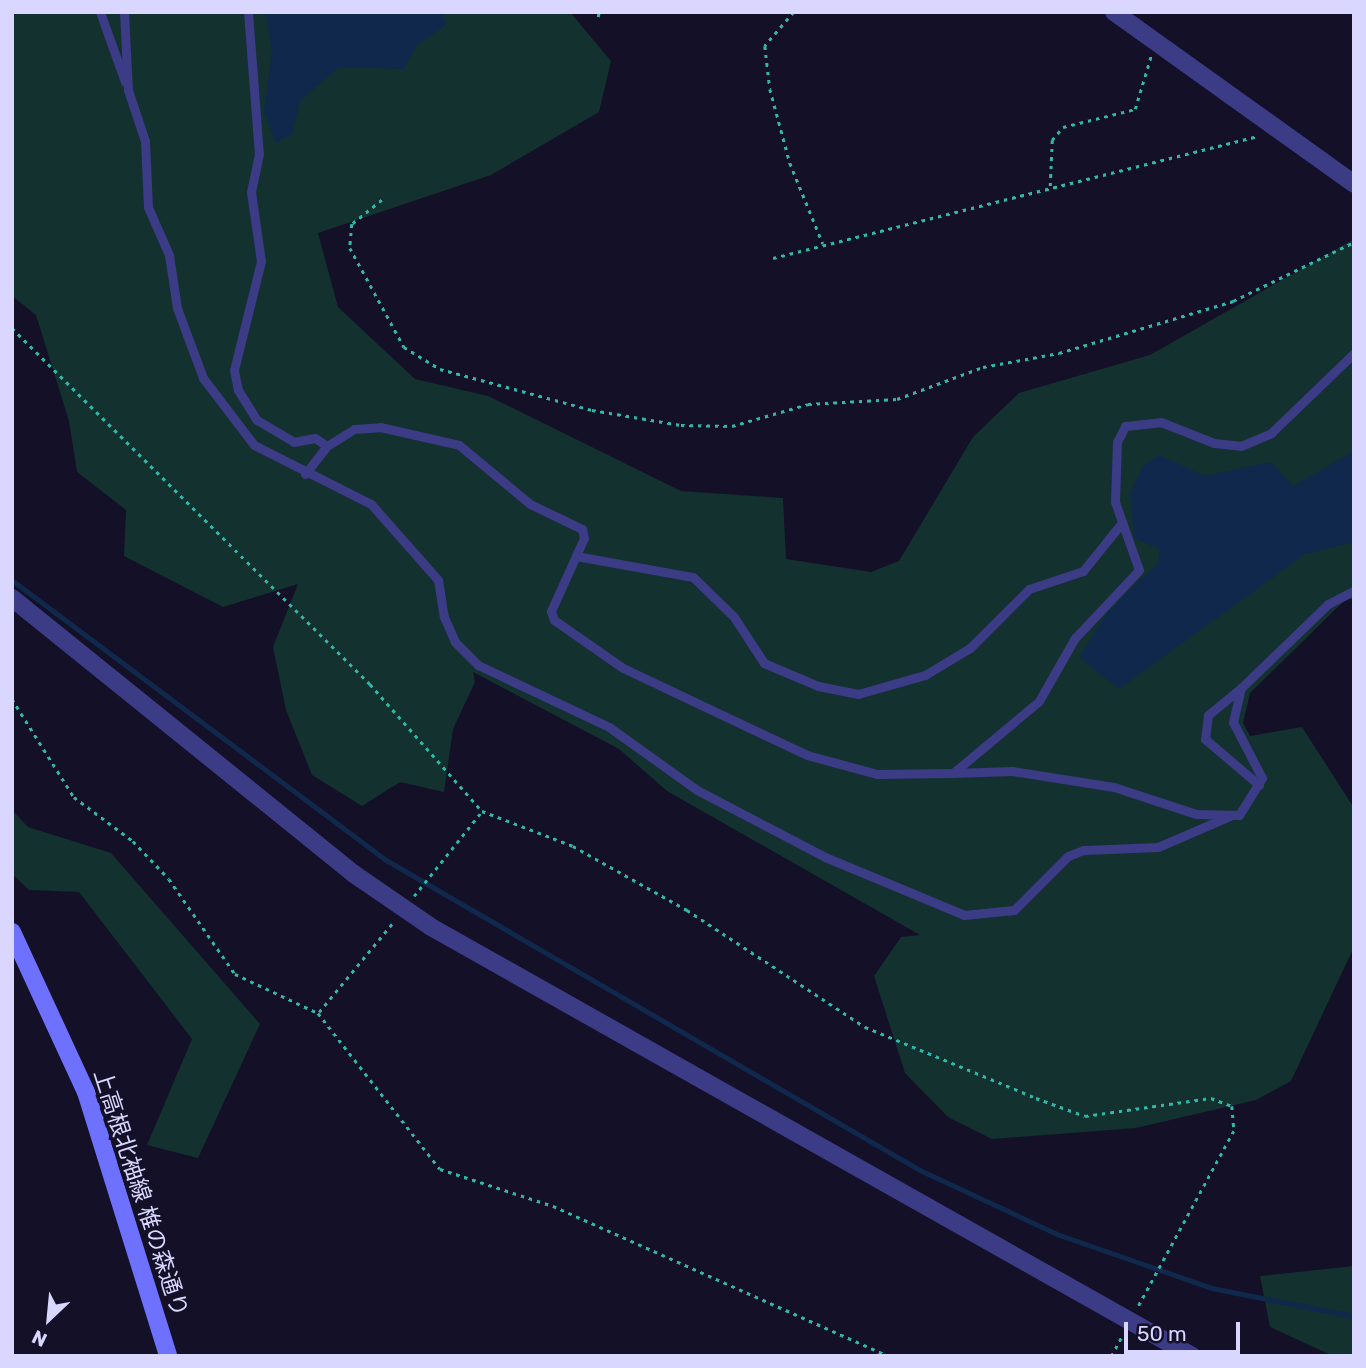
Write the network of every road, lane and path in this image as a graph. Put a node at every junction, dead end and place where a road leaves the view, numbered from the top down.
1 (100, 12) edge
2 (124, 12) edge
3 (248, 12) edge
4 (793, 12) edge
5 (1114, 12) edge
6 (1156, 44) junction
7 (128, 90) junction
8 (1274, 132) junction
9 (1354, 184) edge
10 (1051, 187) junction
11 (382, 200) dead end
12 (1354, 242) edge
13 (823, 244) junction
14 (773, 258) dead end
15 (12, 328) edge
16 (1354, 353) edge
17 (327, 446) junction
18 (305, 474) junction
19 (1120, 525) junction
20 (576, 556) junction
21 (1354, 591) edge
22 (12, 598) edge
23 (1241, 688) junction
24 (12, 699) edge
25 (953, 773) junction
26 (1259, 785) junction
27 (482, 811) junction
28 (1232, 815) junction
29 (405, 907) junction
30 (12, 932) edge
31 (318, 1013) junction
32 (1130, 1321) junction
33 (168, 1356) edge
34 (889, 1356) edge
35 (1111, 1356) edge
36 (1192, 1356) edge

1 - 7 lane
2 - 7 lane
3 - 17 lane
4 - 13 path
5 - 6 street
6 - 8 street
6 - 10 path
7 - 18 lane
8 - 9 street
8 - 10 path
10 - 13 path
11 - 12 path
13 - 14 path
15 - 27 path
16 - 19 lane
17 - 18 lane
17 - 20 lane
18 - 28 lane
19 - 20 lane
19 - 25 lane
20 - 25 lane
21 - 23 lane
22 - 29 street
23 - 26 lane
23 - 26 lane
24 - 31 path
25 - 28 lane
26 - 28 lane
27 - 29 path
27 - 32 path
29 - 31 path
29 - 32 street
30 - 33 main road, 上高根北袖線 椎の森通り
31 - 34 path
32 - 35 path
32 - 36 street

